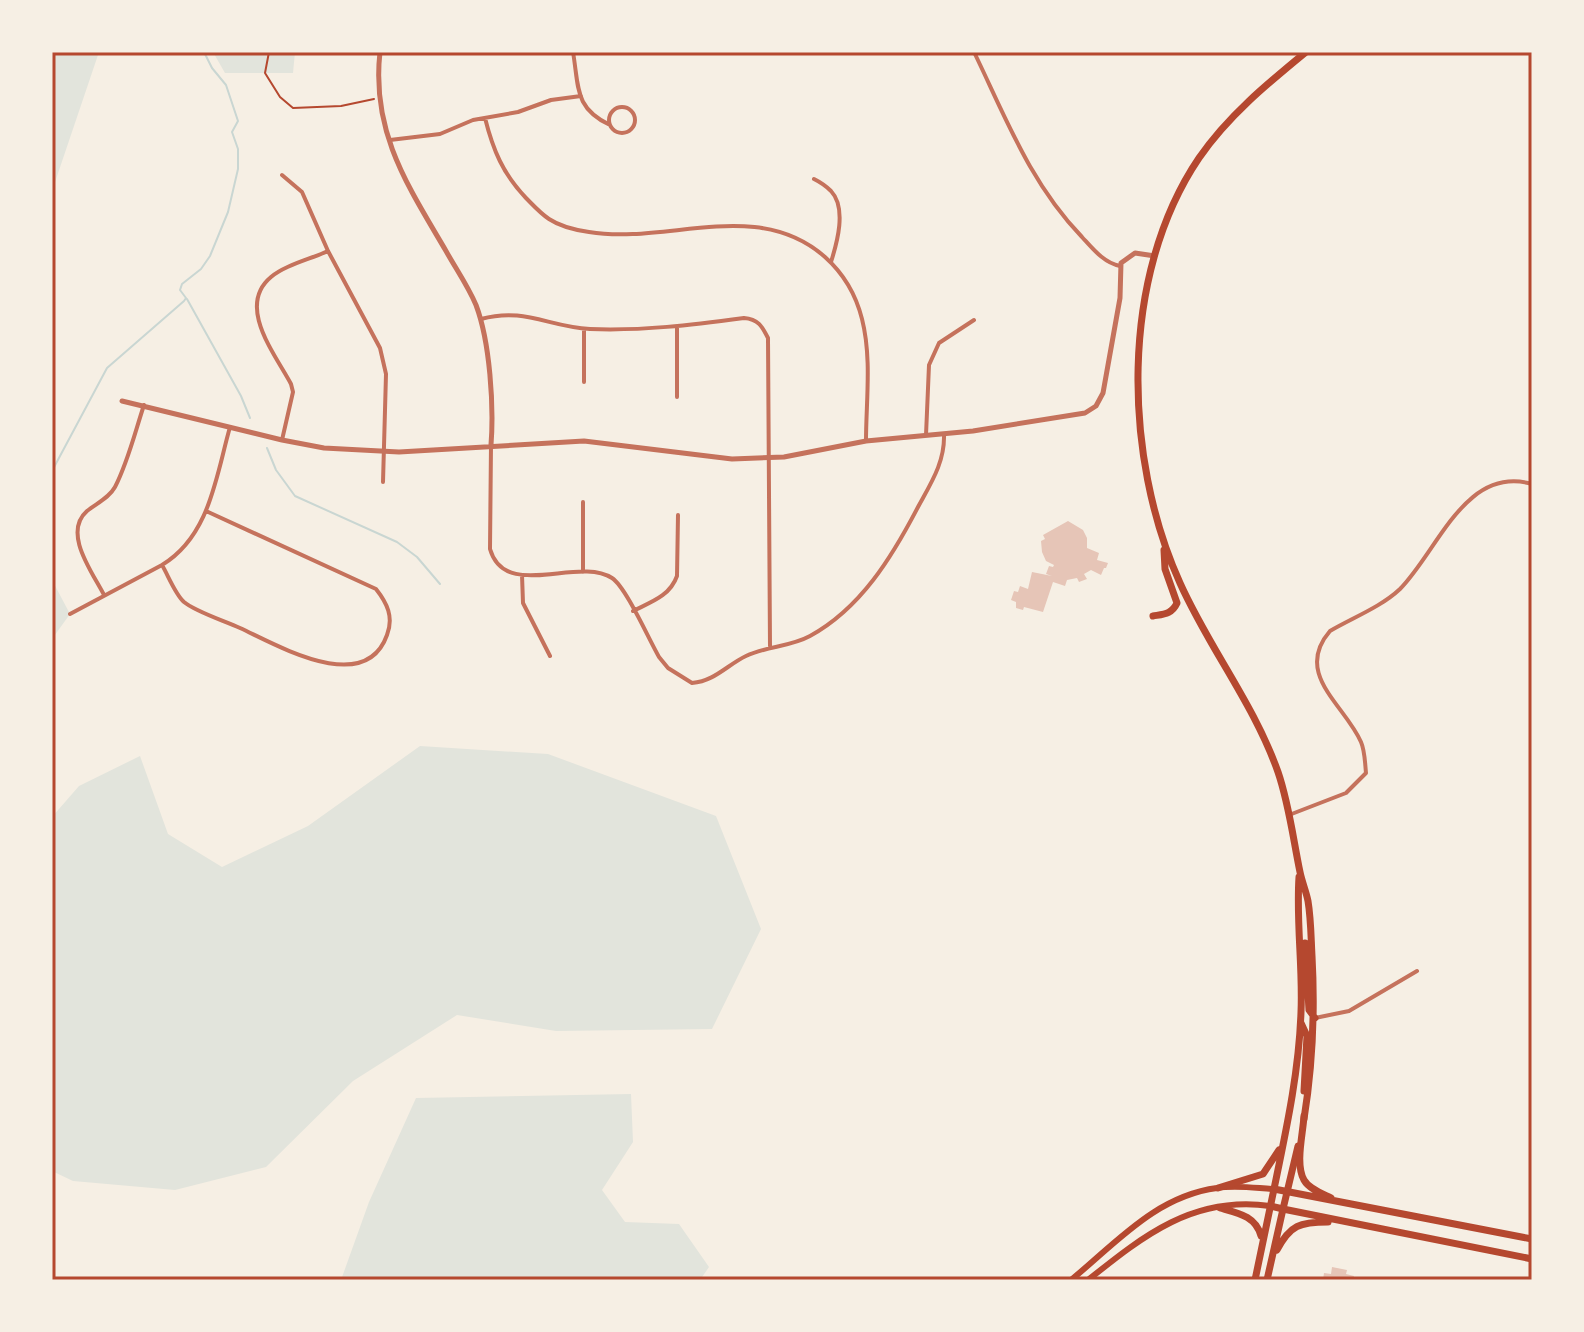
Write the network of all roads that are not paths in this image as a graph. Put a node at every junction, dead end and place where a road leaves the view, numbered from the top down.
1 (380, 52) edge
2 (573, 52) edge
3 (974, 52) edge
4 (1306, 52) edge
5 (581, 96) junction
6 (485, 118) junction
7 (610, 125) junction
8 (388, 140) junction
9 (282, 175) dead end
10 (814, 179) dead end
11 (328, 251) junction
12 (1155, 256) junction
13 (831, 262) junction
14 (1120, 266) junction
15 (481, 319) junction
16 (974, 320) dead end
17 (677, 327) junction
18 (584, 329) junction
19 (584, 382) dead end
20 (677, 397) dead end
21 (122, 401) dead end
22 (144, 405) junction
23 (230, 427) junction
24 (944, 434) junction
25 (926, 435) junction
26 (282, 440) junction
27 (866, 441) junction
28 (491, 445) junction
29 (386, 452) junction
30 (769, 458) junction
31 (383, 482) dead end
32 (1532, 484) edge
33 (583, 502) dead end
34 (206, 511) junction
35 (678, 515) dead end
36 (1163, 540) junction
37 (162, 565) junction
38 (583, 572) junction
39 (522, 575) junction
40 (104, 595) junction
41 (633, 611) junction
42 (70, 614) dead end
43 (1153, 616) dead end
44 (770, 646) junction
45 (550, 656) dead end
46 (1289, 815) junction
47 (1300, 871) junction
48 (1299, 921) junction
49 (1417, 971) dead end
50 (1315, 1018) junction
51 (1301, 1023) junction
52 (1304, 1116) junction
53 (1301, 1133) junction
54 (1284, 1142) junction
55 (1218, 1188) junction
56 (1274, 1189) junction
57 (1287, 1192) junction
58 (1341, 1202) junction
59 (1270, 1206) junction
60 (1220, 1208) junction
61 (1283, 1209) junction
62 (1354, 1224) junction
63 (1532, 1239) edge
64 (1260, 1258) junction
65 (1532, 1259) edge
66 (1271, 1263) junction
67 (1071, 1280) edge
68 (1088, 1280) edge
69 (1255, 1280) edge
70 (1267, 1280) edge

1 - 8 street
2 - 5 street
3 - 14 street
4 - 12 main road
5 - 6 street
5 - 7 street
6 - 8 street
6 - 13 street
7 - 7 street
8 - 15 street
9 - 11 street
10 - 13 street
11 - 26 street
11 - 29 street
12 - 14 street
12 - 36 main road
13 - 27 street
14 - 24 street
15 - 18 street
15 - 28 street
16 - 25 street
17 - 18 street
17 - 20 street
17 - 30 street
18 - 19 street
21 - 22 street
22 - 23 street
22 - 40 street
23 - 26 street
23 - 34 street
24 - 25 street
24 - 44 street
25 - 27 street
26 - 29 street
27 - 30 street
28 - 29 street
28 - 30 street
28 - 39 street
29 - 31 street
30 - 44 street
32 - 46 street
33 - 38 street
34 - 37 street
34 - 37 street
35 - 41 street
36 - 43 main road
36 - 46 main road
37 - 40 street
38 - 39 street
38 - 41 street
39 - 45 street
40 - 42 street
41 - 44 street
46 - 47 main road
47 - 48 main road
47 - 50 main road
48 - 50 main road
48 - 51 main road
49 - 50 street
50 - 52 main road
51 - 53 main road
51 - 54 main road
52 - 53 main road
52 - 58 main road
53 - 57 main road
54 - 55 main road
54 - 56 main road
55 - 56 main road
55 - 67 main road
56 - 57 main road
56 - 59 main road
57 - 58 main road
57 - 61 main road
58 - 63 main road
59 - 60 main road
59 - 61 main road
59 - 64 main road
60 - 64 main road
60 - 68 main road
61 - 62 main road
61 - 66 main road
62 - 65 main road
62 - 66 main road
64 - 69 main road
66 - 70 main road

